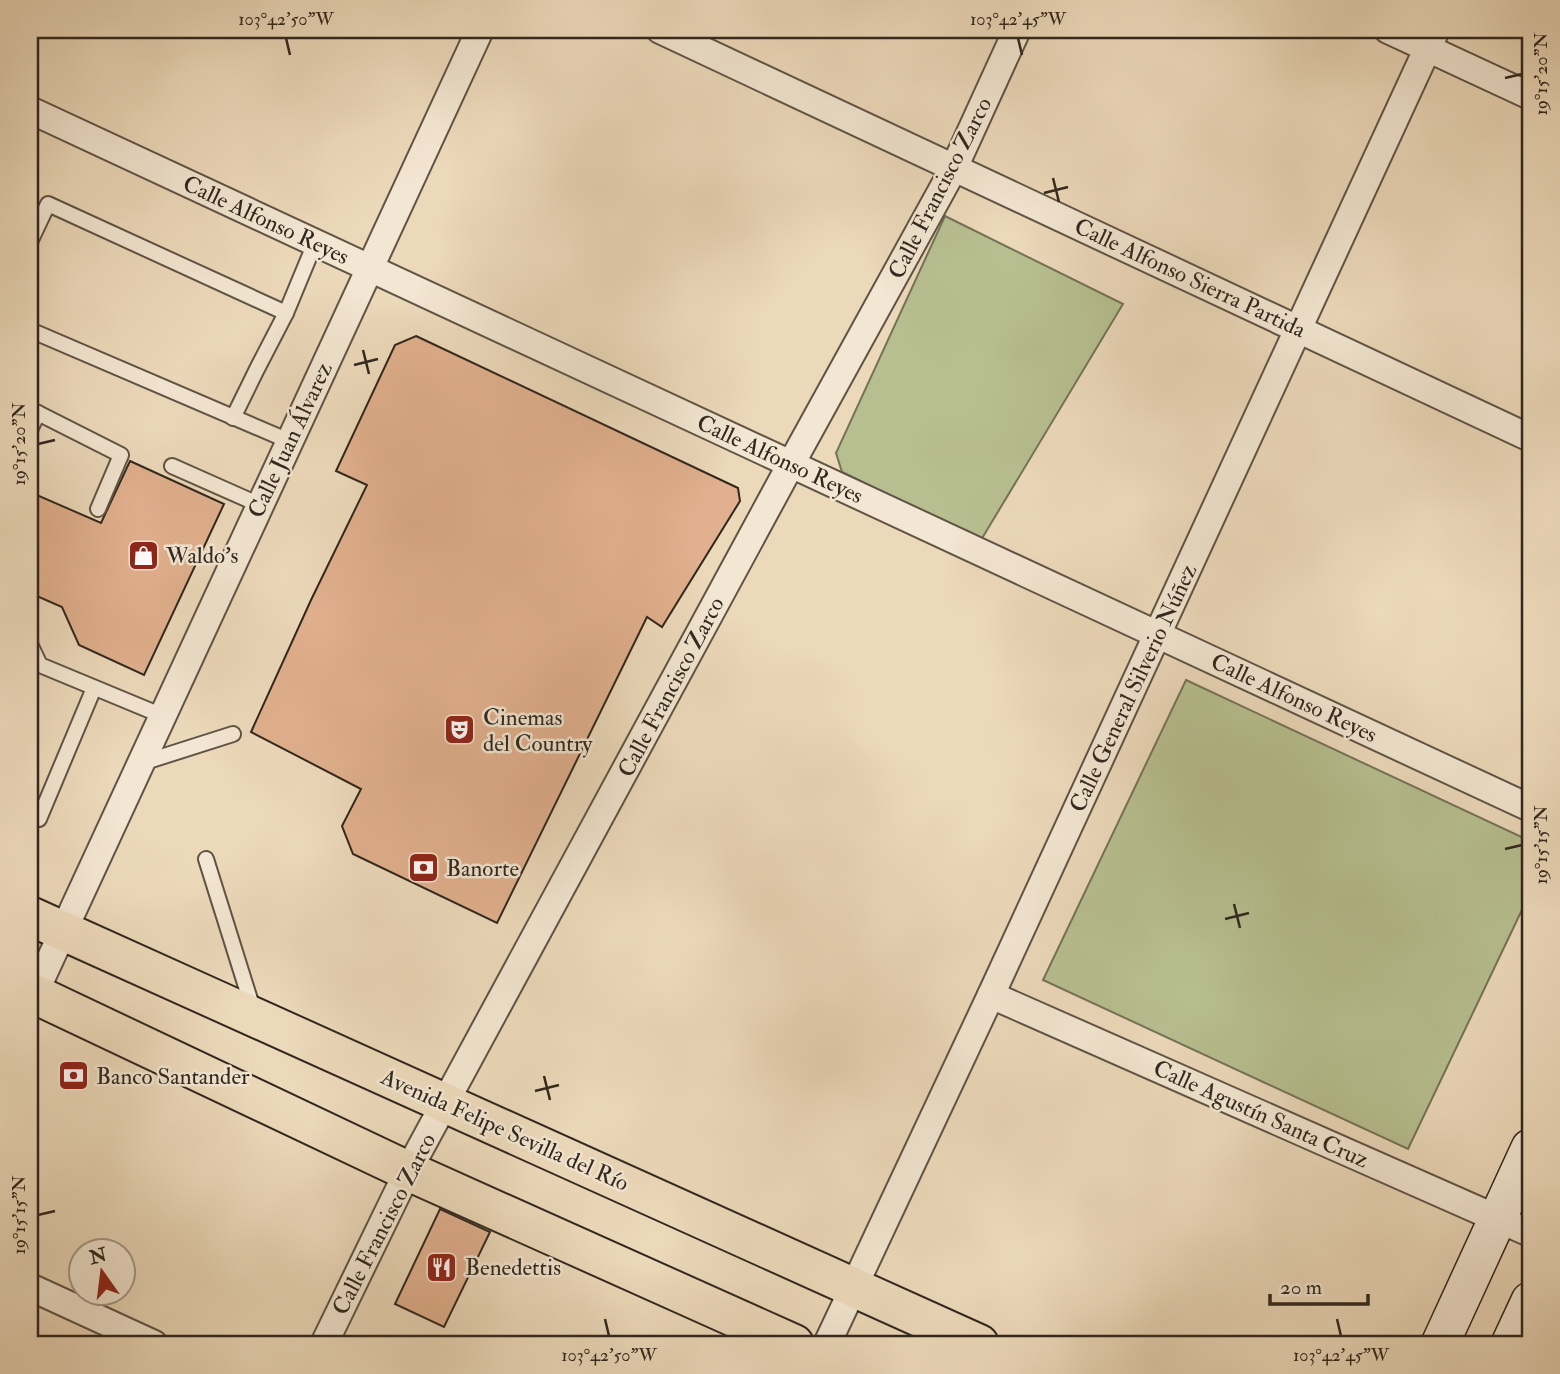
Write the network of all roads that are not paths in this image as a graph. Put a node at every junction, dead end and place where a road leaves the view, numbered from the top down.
1 (480, 30) edge
2 (660, 30) edge
3 (1017, 30) edge
4 (1388, 30) edge
5 (1432, 39) edge
6 (1530, 96) edge
7 (30, 110) edge
8 (954, 168) junction
9 (30, 242) edge
10 (315, 243) junction
11 (369, 268) junction
12 (286, 313) junction
13 (1299, 329) junction
14 (30, 330) edge
15 (34, 411) edge
16 (233, 418) junction
17 (30, 430) edge
18 (1530, 438) edge
19 (289, 442) junction
20 (791, 464) junction
21 (172, 466) dead end
22 (260, 505) junction
23 (98, 509) dead end
24 (1158, 635) junction
25 (30, 644) edge
26 (94, 688) junction
27 (163, 716) junction
28 (233, 734) dead end
29 (141, 763) junction
30 (1530, 808) edge
31 (30, 815) edge
32 (206, 859) dead end
33 (47, 923) edge
34 (991, 995) junction
35 (31, 997) edge
36 (255, 1017) junction
37 (446, 1104) junction
38 (1530, 1148) edge
39 (408, 1171) junction
40 (1514, 1226) edge
41 (30, 1287) edge
42 (855, 1288) junction
43 (1530, 1301) edge
44 (154, 1344) edge
45 (324, 1344) edge
46 (794, 1344) edge
47 (827, 1344) edge
48 (979, 1344) edge
49 (1440, 1344) edge
50 (1510, 1344) edge

1 - 11 street, Calle Juan Álvarez
2 - 8 street, Calle Alfonso Sierra Partida
3 - 8 street, Calle Francisco Zarco
4 - 5 street
5 - 6 street
5 - 13 street, Calle General Silverio Núñez
7 - 10 street, Calle Alfonso Reyes
8 - 13 street, Calle Alfonso Sierra Partida
8 - 20 street, Calle Francisco Zarco
9 - 12 lane
10 - 11 street, Calle Alfonso Reyes
10 - 12 lane
11 - 19 street, Calle Juan Álvarez
11 - 20 street, Calle Alfonso Reyes
12 - 16 lane
13 - 18 street, Calle Alfonso Sierra Partida
13 - 24 street, Calle General Silverio Núñez
14 - 16 lane
15 - 17 lane
15 - 23 lane
16 - 19 lane
19 - 22 street, Calle Juan Álvarez
20 - 24 street, Calle Alfonso Reyes
20 - 37 street, Calle Francisco Zarco
21 - 22 lane
22 - 27 street, Calle Juan Álvarez
24 - 30 street, Calle Alfonso Reyes
24 - 34 street, Calle General Silverio Núñez
25 - 26 lane
26 - 27 lane
26 - 31 lane
27 - 29 street, Calle Juan Álvarez
28 - 29 lane
29 - 33 street, Calle Juan Álvarez
32 - 36 lane
33 - 35 street, Calle Juan Álvarez
33 - 36 main road, Avenida Felipe Sevilla del Río
34 - 40 street, Calle Agustín Santa Cruz
34 - 42 street, Calle General Silverio Núñez
35 - 39 main road
36 - 37 main road, Avenida Felipe Sevilla del Río
37 - 39 street, Calle Francisco Zarco
37 - 42 main road, Avenida Felipe Sevilla del Río
38 - 40 main road
39 - 45 street, Calle Francisco Zarco
39 - 46 main road
40 - 49 main road
41 - 44 street
42 - 47 street, Calle General Silverio Núñez
42 - 48 main road, Avenida Felipe Sevilla del Río
43 - 50 main road

